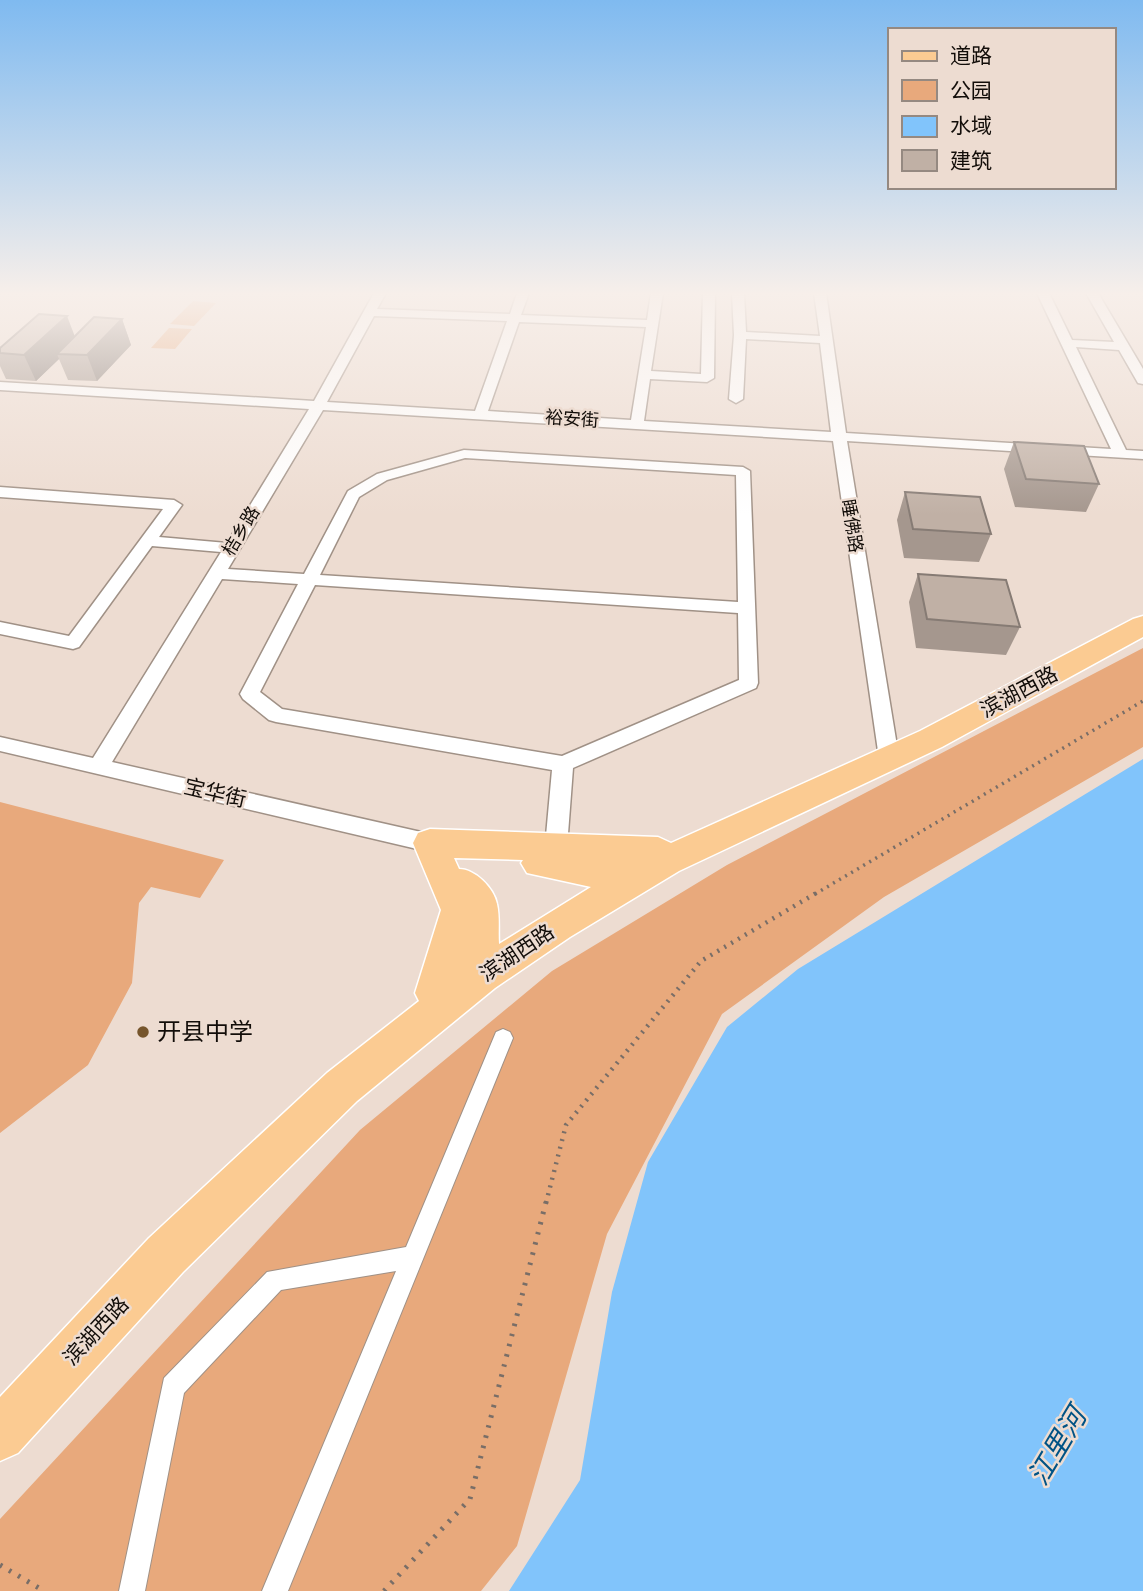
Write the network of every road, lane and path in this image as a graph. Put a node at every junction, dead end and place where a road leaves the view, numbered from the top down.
1 (339, 367) edge
2 (497, 367) edge
3 (646, 367) edge
4 (707, 367) edge
5 (738, 367) edge
6 (831, 367) edge
7 (1079, 367) edge
8 (645, 376) junction
9 (0, 386) edge
10 (736, 399) dead end
11 (318, 406) junction
12 (481, 413) junction
13 (637, 423) junction
14 (839, 436) junction
15 (1121, 454) junction
16 (1143, 455) edge
17 (0, 492) edge
18 (148, 541) junction
19 (230, 548) junction
20 (216, 573) junction
21 (309, 580) junction
22 (747, 608) junction
23 (1143, 613) edge
24 (1143, 625) edge
25 (0, 628) edge
26 (1143, 701) edge
27 (0, 744) edge
28 (887, 752) junction
29 (563, 764) junction
30 (99, 766) junction
31 (430, 843) junction
32 (556, 847) junction
33 (658, 851) junction
34 (623, 879) junction
35 (481, 967) junction
36 (435, 993) junction
37 (503, 1038) dead end
38 (412, 1257) junction
39 (0, 1404) edge
40 (0, 1435) edge
41 (0, 1565) edge
42 (44, 1591) edge
43 (132, 1591) edge
44 (275, 1591) edge
45 (384, 1591) edge

1 - 11 street, 桔乡路
2 - 12 street
3 - 8 street
4 - 8 street
5 - 10 street
6 - 14 street, 睡佛路
7 - 15 street
8 - 13 street
9 - 11 street, 裕安街
11 - 12 street, 裕安街
11 - 19 street, 桔乡路
12 - 13 street, 裕安街
13 - 14 street, 裕安街
14 - 15 street, 裕安街
14 - 28 street, 睡佛路
15 - 16 street, 裕安街
17 - 18 street
18 - 19 street
18 - 25 street
19 - 20 street, 桔乡路
20 - 21 street
20 - 30 street, 桔乡路
21 - 22 street
21 - 22 street
21 - 29 street
22 - 29 street
23 - 28 main road, 滨湖西路
24 - 28 main road, 滨湖西路
26 - 45 path
27 - 30 street, 宝华街
28 - 33 main road, 滨湖西路
28 - 34 main road, 滨湖西路
29 - 32 street
30 - 31 street, 宝华街
31 - 32 main road
31 - 34 main road
31 - 35 main road
31 - 36 main road
32 - 33 main road
33 - 34 main road, 滨湖西路
34 - 35 main road, 滨湖西路
35 - 36 main road, 滨湖西路
35 - 40 main road, 滨湖西路
36 - 39 main road, 滨湖西路
37 - 38 street
38 - 43 street
38 - 44 street
41 - 42 path

